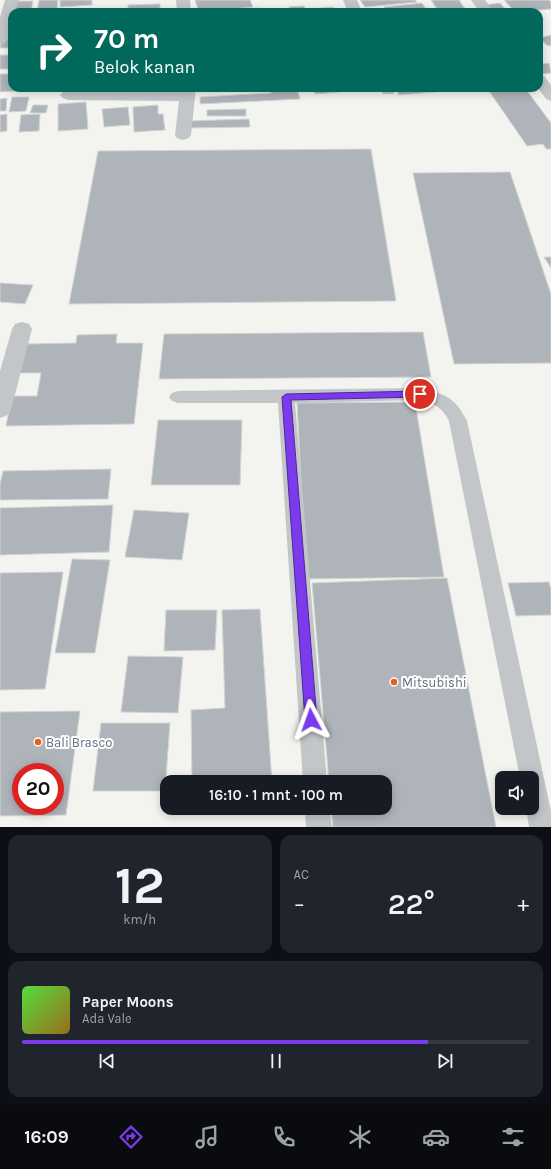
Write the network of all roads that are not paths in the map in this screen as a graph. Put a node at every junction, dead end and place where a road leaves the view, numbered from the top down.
1 (8, 13) edge
2 (0, 40) edge
3 (543, 85) edge
4 (187, 92) edge
5 (68, 95) dead end
6 (551, 96) edge
7 (183, 135) dead end
8 (22, 329) dead end
9 (178, 397) dead end
10 (286, 397) junction
11 (0, 410) edge
12 (531, 771) edge
13 (314, 775) edge
14 (539, 812) edge
15 (318, 815) edge
16 (319, 827) edge
17 (542, 827) edge

1 - 2 street
3 - 6 street
4 - 5 street
4 - 7 street
8 - 11 street
9 - 10 lane
10 - 12 lane
10 - 13 lane
14 - 17 lane
15 - 16 lane

